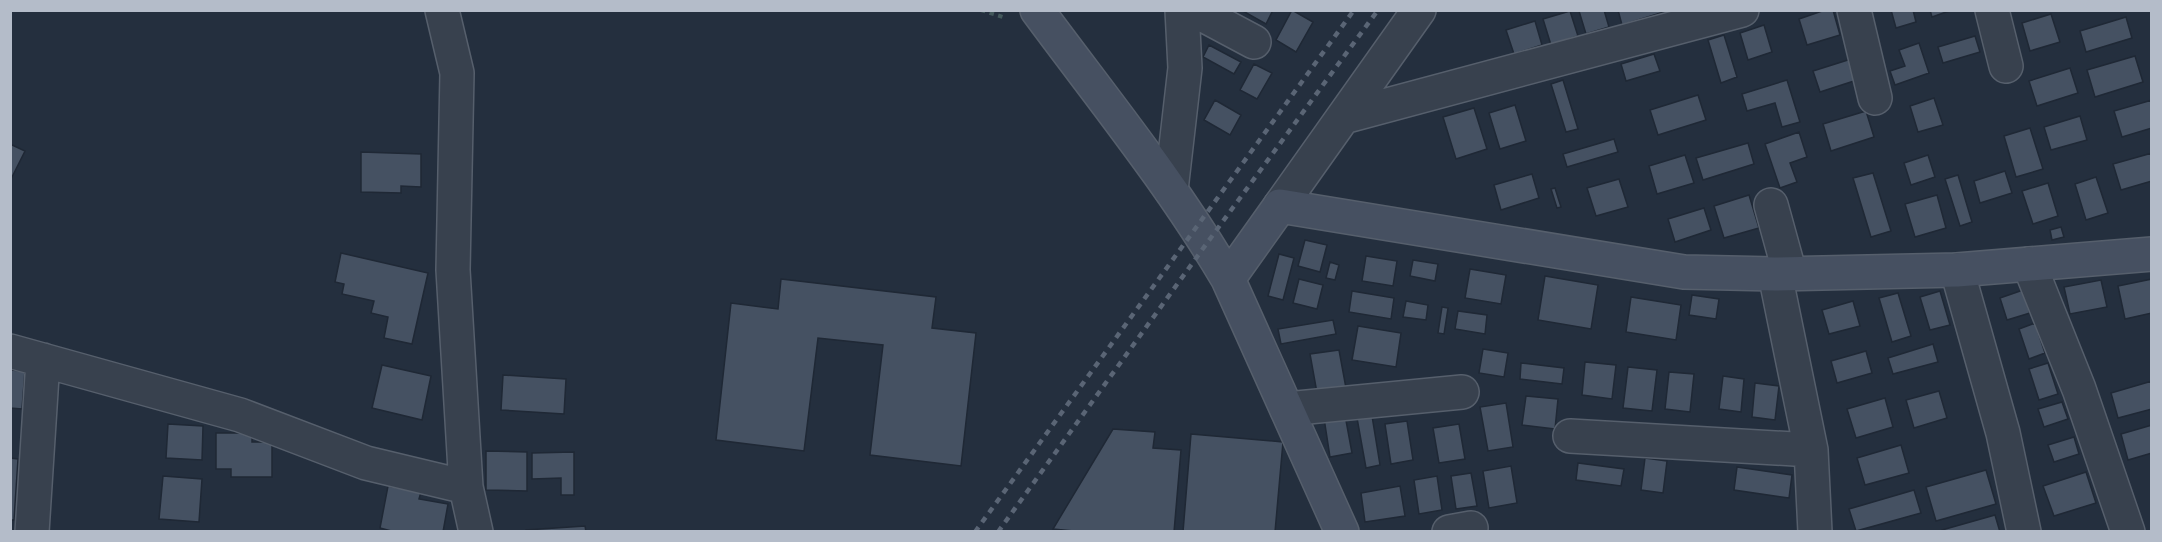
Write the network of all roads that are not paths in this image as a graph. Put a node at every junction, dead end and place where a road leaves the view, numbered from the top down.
1 (442, 10) edge
2 (1037, 10) edge
3 (1182, 10) edge
4 (1194, 10) edge
5 (1419, 10) edge
6 (1854, 10) edge
7 (1992, 10) edge
8 (1734, 12) edge
9 (1254, 42) dead end
10 (2006, 66) dead end
11 (1875, 99) dead end
12 (1343, 117) junction
13 (1171, 190) junction
14 (1771, 205) dead end
15 (1280, 206) junction
16 (2151, 255) edge
17 (2029, 264) junction
18 (1957, 270) junction
19 (1783, 274) junction
20 (1228, 279) junction
21 (10, 351) edge
22 (44, 360) junction
23 (1462, 392) dead end
24 (1287, 409) junction
25 (1570, 436) dead end
26 (1811, 450) junction
27 (466, 487) junction
28 (32, 531) edge
29 (476, 531) edge
30 (1342, 531) edge
31 (1815, 531) edge
32 (2024, 531) edge
33 (2128, 531) edge

1 - 27 street
2 - 13 street
3 - 13 street
4 - 9 street
5 - 12 street
6 - 11 street
7 - 10 street
8 - 12 street
12 - 15 street
13 - 20 street
14 - 19 street
15 - 19 street
15 - 20 street
16 - 17 street
17 - 18 street
17 - 33 street
18 - 19 street
18 - 32 street
19 - 26 street
20 - 24 street
21 - 22 street
22 - 27 street
22 - 28 street
23 - 24 street
24 - 30 street
25 - 26 street
26 - 31 street
27 - 29 street

